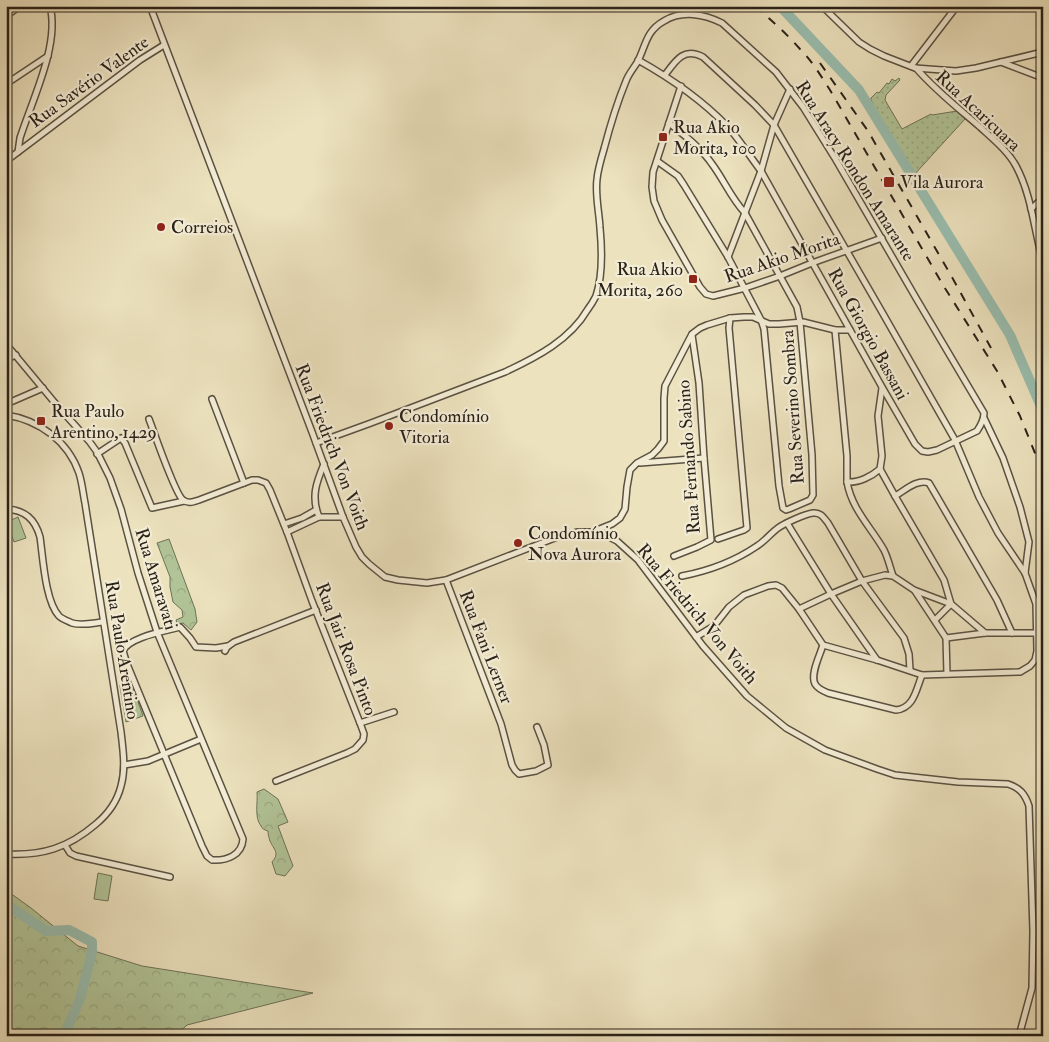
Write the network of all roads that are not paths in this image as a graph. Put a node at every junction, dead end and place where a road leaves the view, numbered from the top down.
1 (20, 6) edge
2 (50, 6) edge
3 (150, 6) edge
4 (822, 6) edge
5 (957, 6) edge
6 (6, 16) edge
7 (164, 45) junction
8 (1043, 52) edge
9 (48, 56) junction
10 (638, 60) junction
11 (999, 62) junction
12 (913, 67) junction
13 (665, 74) junction
14 (1043, 78) edge
15 (6, 84) edge
16 (681, 86) junction
17 (790, 89) junction
18 (669, 123) junction
19 (774, 125) junction
20 (18, 152) junction
21 (6, 161) edge
22 (657, 161) junction
23 (761, 171) junction
24 (1043, 198) edge
25 (1031, 209) junction
26 (745, 213) junction
27 (882, 238) junction
28 (1040, 241) edge
29 (846, 250) junction
30 (728, 257) junction
31 (812, 262) junction
32 (1043, 262) edge
33 (780, 276) junction
34 (744, 288) junction
35 (730, 318) junction
36 (761, 320) junction
37 (800, 322) junction
38 (835, 330) junction
39 (850, 330) junction
40 (692, 334) junction
41 (6, 344) edge
42 (16, 355) junction
43 (6, 359) edge
44 (882, 387) junction
45 (43, 388) junction
46 (212, 399) dead end
47 (6, 404) edge
48 (6, 415) edge
49 (984, 418) junction
50 (149, 419) dead end
51 (954, 440) junction
52 (316, 443) junction
53 (97, 454) junction
54 (704, 458) junction
55 (637, 463) junction
56 (324, 464) junction
57 (880, 469) junction
58 (847, 482) junction
59 (244, 483) junction
60 (895, 496) junction
61 (186, 502) junction
62 (6, 509) edge
63 (316, 510) junction
64 (319, 517) junction
65 (343, 517) junction
66 (787, 523) junction
67 (284, 524) junction
68 (287, 532) junction
69 (592, 532) junction
70 (718, 539) dead end
71 (674, 556) dead end
72 (1025, 573) junction
73 (682, 576) dead end
74 (893, 576) junction
75 (446, 580) junction
76 (862, 581) junction
77 (914, 590) junction
78 (831, 594) junction
79 (951, 604) junction
80 (799, 609) junction
81 (316, 610) junction
82 (935, 620) junction
83 (103, 622) junction
84 (157, 632) junction
85 (985, 633) junction
86 (1012, 633) junction
87 (1037, 633) junction
88 (696, 637) junction
89 (946, 638) junction
90 (823, 645) junction
91 (877, 660) junction
92 (910, 670) junction
93 (947, 674) junction
94 (922, 675) junction
95 (394, 712) dead end
96 (360, 723) junction
97 (537, 727) dead end
98 (201, 739) junction
99 (164, 754) junction
100 (124, 765) junction
101 (276, 781) dead end
102 (65, 845) junction
103 (6, 854) edge
104 (170, 878) dead end
105 (1019, 1036) edge

1 - 6 street
2 - 9 street
3 - 7 street, Rua Friedrich Von Voith
4 - 12 street
5 - 12 street
7 - 20 street, Rua Savério Valente
7 - 52 street, Rua Friedrich Von Voith
8 - 11 street
9 - 15 street
9 - 20 street
10 - 13 street
10 - 17 street, Rua Aracy Rondon Amarante
10 - 52 street, Rua Aracy Rondon Amarante
11 - 12 street
11 - 14 street
12 - 25 street, Rua Acaricuara
13 - 16 street, Rua Giorgio Bassani
13 - 19 street
16 - 18 street, Rua Akio Morita
16 - 23 street, Rua Giorgio Bassani
17 - 19 street
17 - 27 street, Rua Aracy Rondon Amarante
18 - 22 street, Rua Akio Morita
18 - 26 street, Rua Severino Sombra
19 - 23 street
19 - 29 street
20 - 21 street, Rua Savério Valente
22 - 30 street
22 - 34 street, Rua Akio Morita
23 - 26 street
23 - 31 street, Rua Giorgio Bassani
24 - 25 street
25 - 28 street, Rua Acaricuara
26 - 30 street
26 - 33 street, Rua Severino Sombra
27 - 29 street, Rua Akio Morita
27 - 49 street, Rua Aracy Rondon Amarante
28 - 32 street, Rua Acaricuara
29 - 31 street, Rua Akio Morita
29 - 51 street
30 - 34 street
31 - 33 street, Rua Akio Morita
31 - 39 street, Rua Giorgio Bassani
33 - 34 street, Rua Akio Morita
33 - 37 street, Rua Severino Sombra
34 - 36 street
35 - 36 street
35 - 40 street
35 - 70 street
36 - 37 street
36 - 37 street, Rua Severino Sombra
37 - 38 street
38 - 39 street
38 - 58 street
39 - 44 street, Rua Giorgio Bassani
40 - 54 street, Rua Fernando Sabino
40 - 55 street
41 - 42 street, Rua Amaravati
42 - 43 street
42 - 45 street, Rua Amaravati
44 - 51 street, Rua Giorgio Bassani
44 - 57 street
45 - 47 street
45 - 53 street, Rua Amaravati
46 - 59 street
48 - 83 street, Rua Paulo Arentino
49 - 51 street
49 - 72 street, Rua Aracy Rondon Amarante
50 - 61 street
51 - 72 street
52 - 56 street, Rua Friedrich Von Voith
53 - 61 street
53 - 84 street, Rua Amaravati
54 - 55 street
54 - 71 street, Rua Fernando Sabino
55 - 69 street
56 - 63 street
56 - 65 street, Rua Friedrich Von Voith
57 - 58 street
57 - 60 street
58 - 74 street
59 - 61 street
59 - 67 street, Rua Jair Rosa Pinto
60 - 79 street
60 - 86 street
62 - 83 street
63 - 64 street
63 - 67 street
64 - 65 street
64 - 68 street
65 - 75 street, Rua Friedrich Von Voith
66 - 73 street
66 - 76 street
66 - 78 street
67 - 68 street, Rua Jair Rosa Pinto
68 - 81 street, Rua Jair Rosa Pinto
69 - 75 street, Rua Friedrich Von Voith
69 - 88 street, Rua Friedrich Von Voith
72 - 87 street
74 - 76 street
74 - 77 street
75 - 97 street, Rua Fani Lerner
76 - 78 street
76 - 92 street
77 - 79 street
77 - 82 street
78 - 80 street
78 - 91 street
79 - 82 street
79 - 85 street
80 - 88 street
80 - 90 street
81 - 84 street
81 - 96 street, Rua Jair Rosa Pinto
82 - 89 street
83 - 100 street, Rua Paulo Arentino
84 - 98 street, Rua Amaravati
84 - 99 street
85 - 86 street
85 - 89 street
86 - 87 street
87 - 93 street
88 - 105 street, Rua Friedrich Von Voith
89 - 93 street
90 - 91 street
90 - 94 street
91 - 92 street
92 - 94 street
93 - 94 street
95 - 96 street
96 - 101 street, Rua Jair Rosa Pinto
98 - 99 street
98 - 99 street, Rua Amaravati
99 - 100 street
100 - 102 street, Rua Paulo Arentino
102 - 103 street, Rua Paulo Arentino
102 - 104 street

